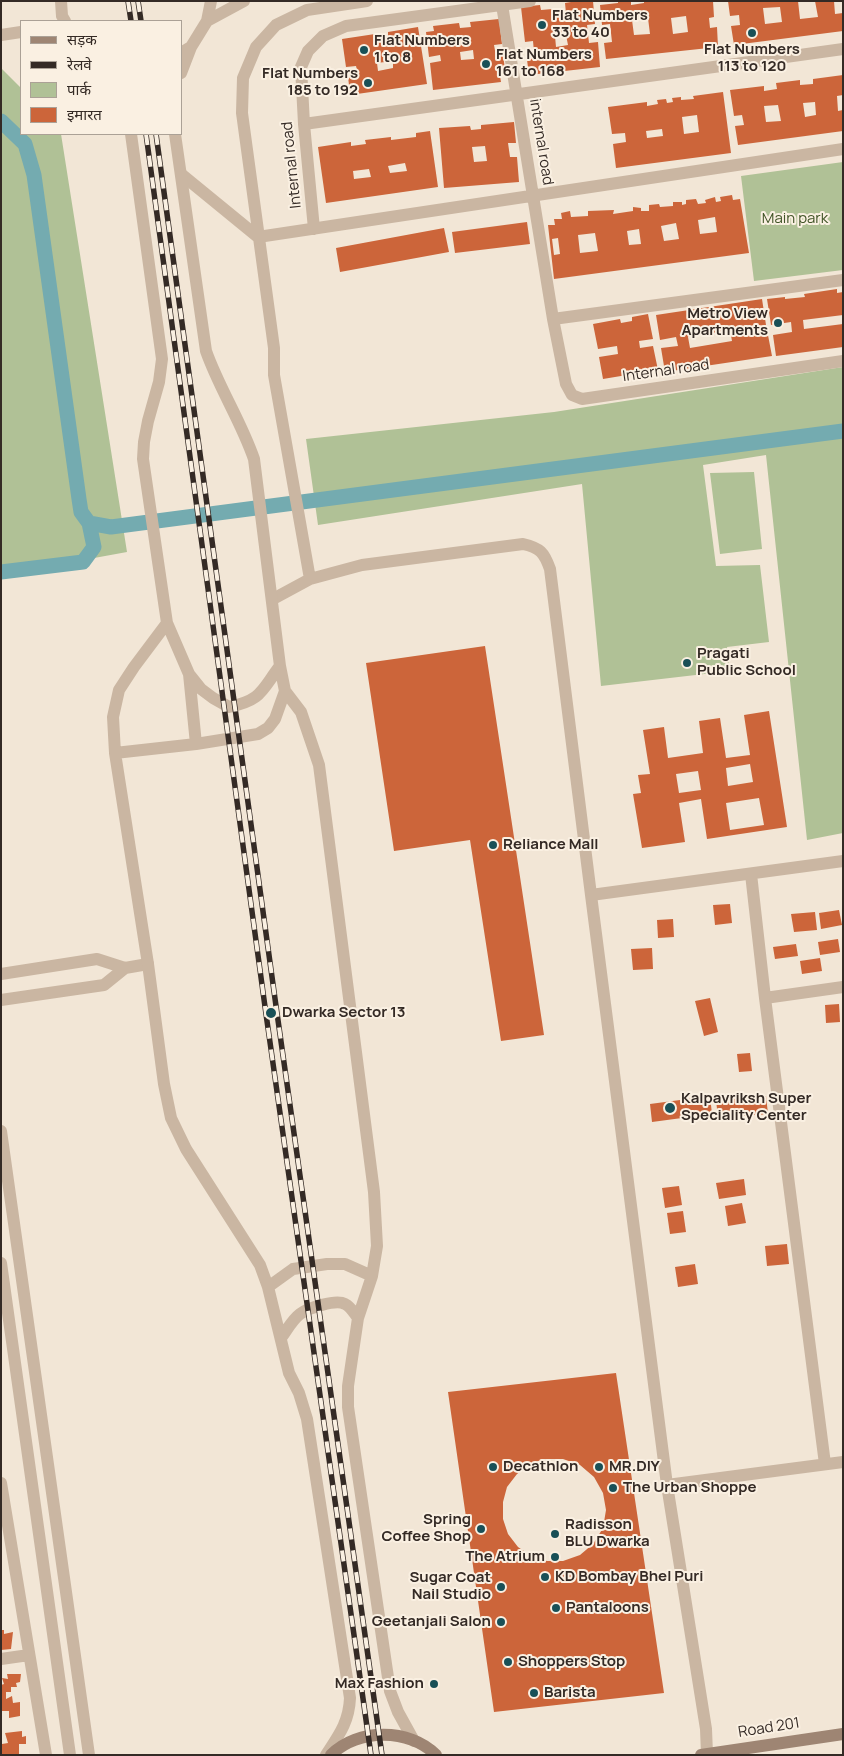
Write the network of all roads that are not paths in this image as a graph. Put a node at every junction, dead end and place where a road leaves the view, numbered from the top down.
1 (61, 1) edge
2 (211, 1) edge
3 (244, 1) edge
4 (367, 1) edge
5 (530, 1) edge
6 (502, 5) junction
7 (64, 20) edge
8 (208, 21) junction
9 (20, 32) edge
10 (1, 35) edge
11 (843, 49) edge
12 (186, 50) edge
13 (182, 68) edge
14 (517, 95) junction
15 (304, 124) junction
16 (131, 135) edge
17 (175, 135) edge
18 (843, 149) edge
19 (181, 174) junction
20 (533, 196) junction
21 (314, 228) junction
22 (258, 237) junction
23 (843, 280) edge
24 (553, 319) junction
25 (843, 361) edge
26 (310, 579) junction
27 (273, 599) junction
28 (167, 623) junction
29 (280, 666) junction
30 (189, 674) junction
31 (285, 691) junction
32 (196, 744) junction
33 (116, 753) junction
34 (843, 861) edge
35 (751, 874) junction
36 (591, 895) junction
37 (148, 964) junction
38 (126, 968) junction
39 (1, 974) edge
40 (843, 987) edge
41 (765, 998) junction
42 (1, 1000) edge
43 (1, 1131) edge
44 (1, 1263) edge
45 (372, 1276) junction
46 (268, 1287) junction
47 (358, 1318) junction
48 (281, 1338) junction
49 (843, 1462) edge
50 (825, 1464) junction
51 (1, 1483) edge
52 (667, 1485) junction
53 (5, 1531) edge
54 (29, 1655) junction
55 (1, 1658) edge
56 (843, 1734) edge
57 (414, 1741) junction
58 (704, 1754) edge
59 (46, 1755) edge
60 (70, 1755) edge
61 (89, 1755) edge
62 (326, 1755) edge
63 (331, 1755) edge
64 (436, 1755) edge

1 - 7 street
2 - 8 street
3 - 8 street
4 - 22 street
5 - 6 street, Internal road
6 - 14 street, internal road
6 - 15 street, Internal road
8 - 12 street
9 - 10 street
11 - 14 street
12 - 13 street
14 - 15 street
14 - 20 street, internal road
15 - 21 street, Internal road
16 - 28 street
17 - 19 street
18 - 20 street, Internal road
19 - 22 street
19 - 27 street
20 - 21 street, Internal road
20 - 24 street, Internal road
21 - 22 street
22 - 26 street
23 - 24 street
24 - 25 street, Internal road
26 - 27 street
26 - 36 street
27 - 29 street
28 - 30 street
28 - 33 street
29 - 30 street
29 - 31 street
30 - 32 street
31 - 32 street
31 - 45 street
32 - 33 street
33 - 37 street
34 - 35 street
35 - 36 street
35 - 41 street
36 - 52 street
37 - 38 street
37 - 46 street
38 - 39 street
38 - 42 street
40 - 41 street
41 - 50 street
43 - 61 street
44 - 60 street
45 - 46 street
45 - 47 street
46 - 48 street
47 - 48 street
47 - 57 street
48 - 62 street
49 - 50 street
50 - 52 street
51 - 53 street
52 - 58 street
53 - 54 street
54 - 55 street
54 - 59 street
56 - 58 main road, Road 201
57 - 63 main road
57 - 64 main road

